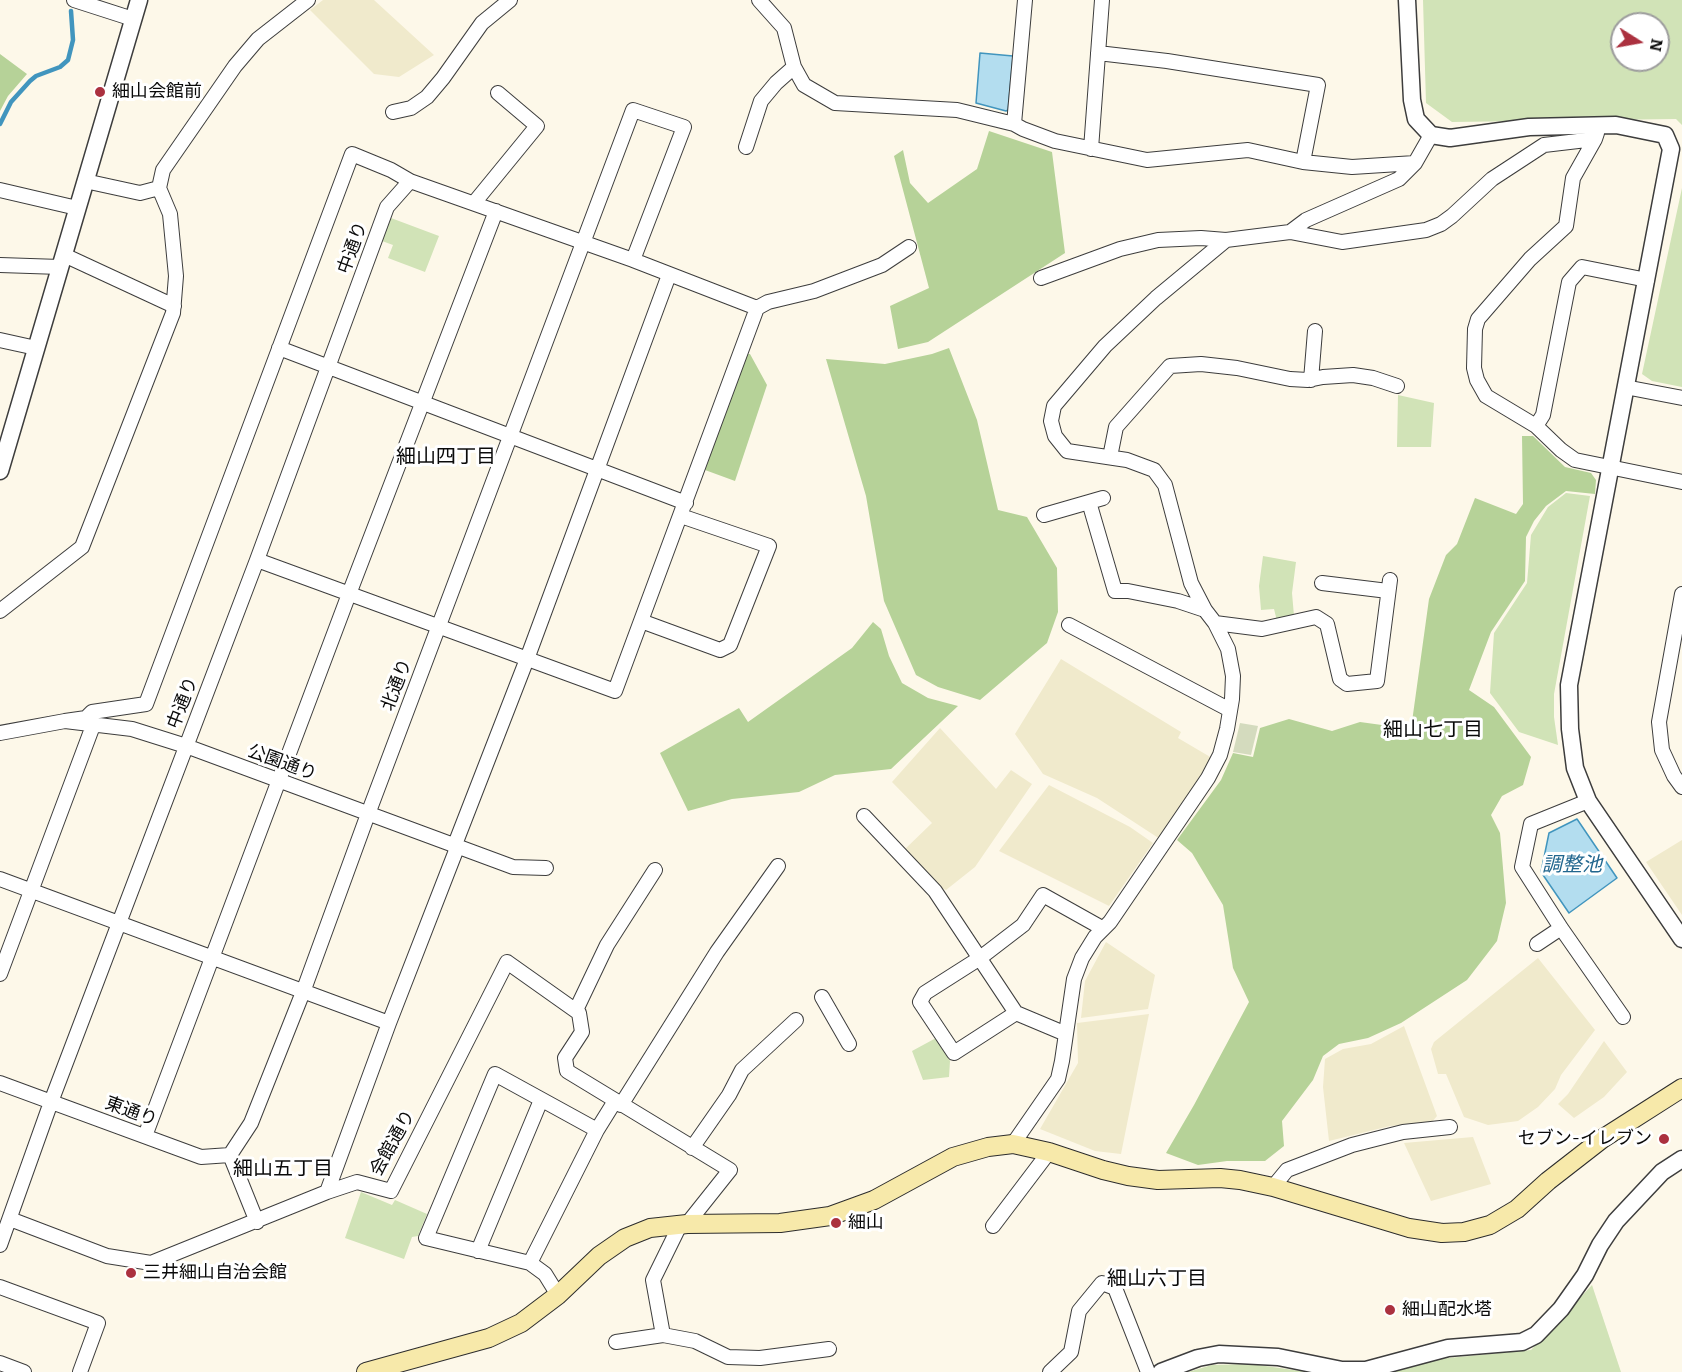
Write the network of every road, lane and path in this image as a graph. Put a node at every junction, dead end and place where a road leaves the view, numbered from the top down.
1 (75, 0) edge
2 (139, 0) edge
3 (308, 0) edge
4 (510, 0) edge
5 (759, 0) edge
6 (1025, 0) edge
7 (1102, 0) edge
8 (1407, 0) edge
9 (133, 19) junction
10 (1098, 53) junction
11 (794, 67) junction
12 (498, 93) dead end
13 (393, 112) dead end
14 (1014, 124) junction
15 (1597, 132) junction
16 (1431, 135) junction
17 (746, 147) dead end
18 (1091, 149) junction
19 (1302, 162) junction
20 (1415, 164) junction
21 (85, 181) junction
22 (410, 181) junction
23 (159, 188) junction
24 (0, 190) edge
25 (474, 203) junction
26 (77, 208) junction
27 (496, 211) junction
28 (1290, 232) junction
29 (1226, 240) junction
30 (582, 243) junction
31 (909, 248) dead end
32 (633, 260) junction
33 (62, 261) junction
34 (0, 265) edge
35 (669, 275) junction
36 (1041, 278) dead end
37 (1647, 279) junction
38 (174, 306) junction
39 (757, 308) junction
40 (1315, 331) dead end
41 (0, 340) edge
42 (36, 348) junction
43 (279, 348) junction
44 (328, 369) junction
45 (1311, 380) junction
46 (1397, 386) dead end
47 (1625, 387) junction
48 (1682, 398) edge
49 (422, 404) junction
50 (1536, 426) junction
51 (509, 435) junction
52 (1110, 458) junction
53 (1610, 466) junction
54 (597, 469) junction
55 (0, 471) edge
56 (1682, 482) edge
57 (1103, 498) dead end
58 (1089, 502) junction
59 (683, 509) junction
60 (1044, 515) dead end
61 (257, 560) junction
62 (1322, 583) dead end
63 (349, 594) junction
64 (1682, 594) edge
65 (1205, 610) junction
66 (0, 611) edge
67 (641, 621) junction
68 (1215, 623) junction
69 (1069, 625) dead end
70 (439, 626) junction
71 (527, 659) junction
72 (1230, 710) junction
73 (65, 721) junction
74 (94, 723) junction
75 (0, 733) edge
76 (186, 747) junction
77 (279, 781) junction
78 (1682, 788) edge
79 (1588, 801) junction
80 (368, 814) junction
81 (864, 816) dead end
82 (456, 847) junction
83 (778, 866) dead end
84 (546, 868) dead end
85 (655, 870) dead end
86 (0, 879) edge
87 (31, 891) junction
88 (119, 923) junction
89 (1102, 928) junction
90 (1561, 928) junction
91 (1682, 939) edge
92 (1537, 944) dead end
93 (212, 958) junction
94 (980, 958) junction
95 (0, 974) edge
96 (303, 992) junction
97 (822, 997) dead end
98 (577, 1012) junction
99 (1016, 1013) junction
100 (1623, 1017) dead end
101 (796, 1020) dead end
102 (389, 1023) junction
103 (1066, 1034) junction
104 (849, 1044) dead end
105 (0, 1083) edge
106 (1682, 1088) edge
107 (542, 1100) junction
108 (51, 1102) junction
109 (618, 1103) junction
110 (1450, 1127) dead end
111 (597, 1130) junction
112 (145, 1136) junction
113 (1013, 1144) junction
114 (692, 1148) junction
115 (1049, 1152) junction
116 (230, 1155) junction
117 (1682, 1159) edge
118 (1273, 1187) junction
119 (327, 1192) junction
120 (10, 1219) junction
121 (257, 1222) junction
122 (683, 1224) junction
123 (993, 1226) dead end
124 (0, 1245) edge
125 (478, 1251) junction
126 (530, 1263) junction
127 (0, 1287) edge
128 (558, 1295) junction
129 (663, 1335) junction
130 (616, 1342) dead end
131 (829, 1349) dead end
132 (0, 1363) edge
133 (24, 1372) edge
134 (80, 1372) edge
135 (366, 1372) edge
136 (1050, 1372) edge
137 (1148, 1372) edge
138 (1161, 1372) edge

1 - 9 street
2 - 9 street
3 - 23 street
4 - 13 street
5 - 11 street
6 - 14 street
7 - 10 street
8 - 16 street
9 - 21 street
10 - 18 street
10 - 19 street
11 - 14 street
11 - 17 street
12 - 25 street
14 - 18 street
15 - 16 street
15 - 28 street
15 - 37 street
15 - 50 street
16 - 20 street
18 - 19 street
19 - 20 street
20 - 28 street
21 - 23 street
21 - 26 street
22 - 25 street
22 - 43 street
22 - 44 street, 中通り
23 - 38 street
24 - 26 street
25 - 27 street
26 - 33 street
27 - 30 street
27 - 49 street
28 - 29 street
29 - 36 street
29 - 52 street
30 - 32 street
30 - 32 street, 北通り
30 - 51 street, 北通り
31 - 39 street
32 - 35 street
33 - 34 street
33 - 38 street
33 - 42 street
35 - 39 street
35 - 54 street
37 - 47 street
37 - 50 street
38 - 66 street
39 - 59 street
40 - 45 street
41 - 42 street
42 - 55 street
43 - 44 street
43 - 73 street
44 - 49 street
44 - 61 street, 中通り
45 - 46 street
45 - 52 street
47 - 48 street
47 - 53 street
49 - 51 street
49 - 63 street
50 - 53 street
51 - 54 street
51 - 70 street, 北通り
52 - 65 street
53 - 56 street
53 - 79 street
54 - 59 street
54 - 71 street
57 - 58 street
58 - 60 street
58 - 65 street
59 - 67 street
59 - 67 street
61 - 63 street
61 - 76 street, 中通り
62 - 68 street
63 - 70 street
63 - 77 street
64 - 78 street
65 - 68 street
67 - 71 street
68 - 72 street
69 - 72 street
70 - 71 street
70 - 80 street, 北通り
71 - 82 street
72 - 89 street
73 - 74 street, 公園通り
73 - 75 street, 公園通り
74 - 76 street, 公園通り
74 - 87 street
76 - 77 street, 公園通り
76 - 88 street, 中通り
77 - 80 street, 公園通り
77 - 93 street
79 - 90 street
79 - 91 street
80 - 82 street, 公園通り
80 - 96 street, 北通り
81 - 94 street
82 - 84 street, 公園通り
82 - 102 street
83 - 109 street
85 - 98 street
86 - 87 street
87 - 88 street
87 - 95 street
88 - 93 street
88 - 108 street, 中通り
89 - 94 street
89 - 103 street
90 - 92 street
90 - 100 street
93 - 96 street
93 - 112 street
94 - 99 street
94 - 99 street
96 - 102 street
96 - 116 street, 北通り
97 - 104 street
98 - 109 street
98 - 119 street, 会館通り
99 - 103 street
101 - 114 street
102 - 119 street
103 - 113 street
105 - 108 street, 東通り
106 - 118 main road
107 - 111 street
107 - 125 street
107 - 125 street
108 - 112 street, 東通り
108 - 120 street, 中通り
109 - 111 street
109 - 114 street
110 - 118 street
111 - 126 street
112 - 116 street, 東通り
113 - 115 main road
113 - 122 main road
114 - 122 street
115 - 118 main road
115 - 123 street
116 - 121 street
117 - 138 street
119 - 121 street, 会館通り
120 - 121 street, 会館通り
120 - 124 street, 中通り
122 - 128 main road
122 - 129 street
125 - 126 street
126 - 128 street
127 - 134 street
128 - 135 main road
129 - 130 street
129 - 131 street
132 - 133 street
136 - 137 street

